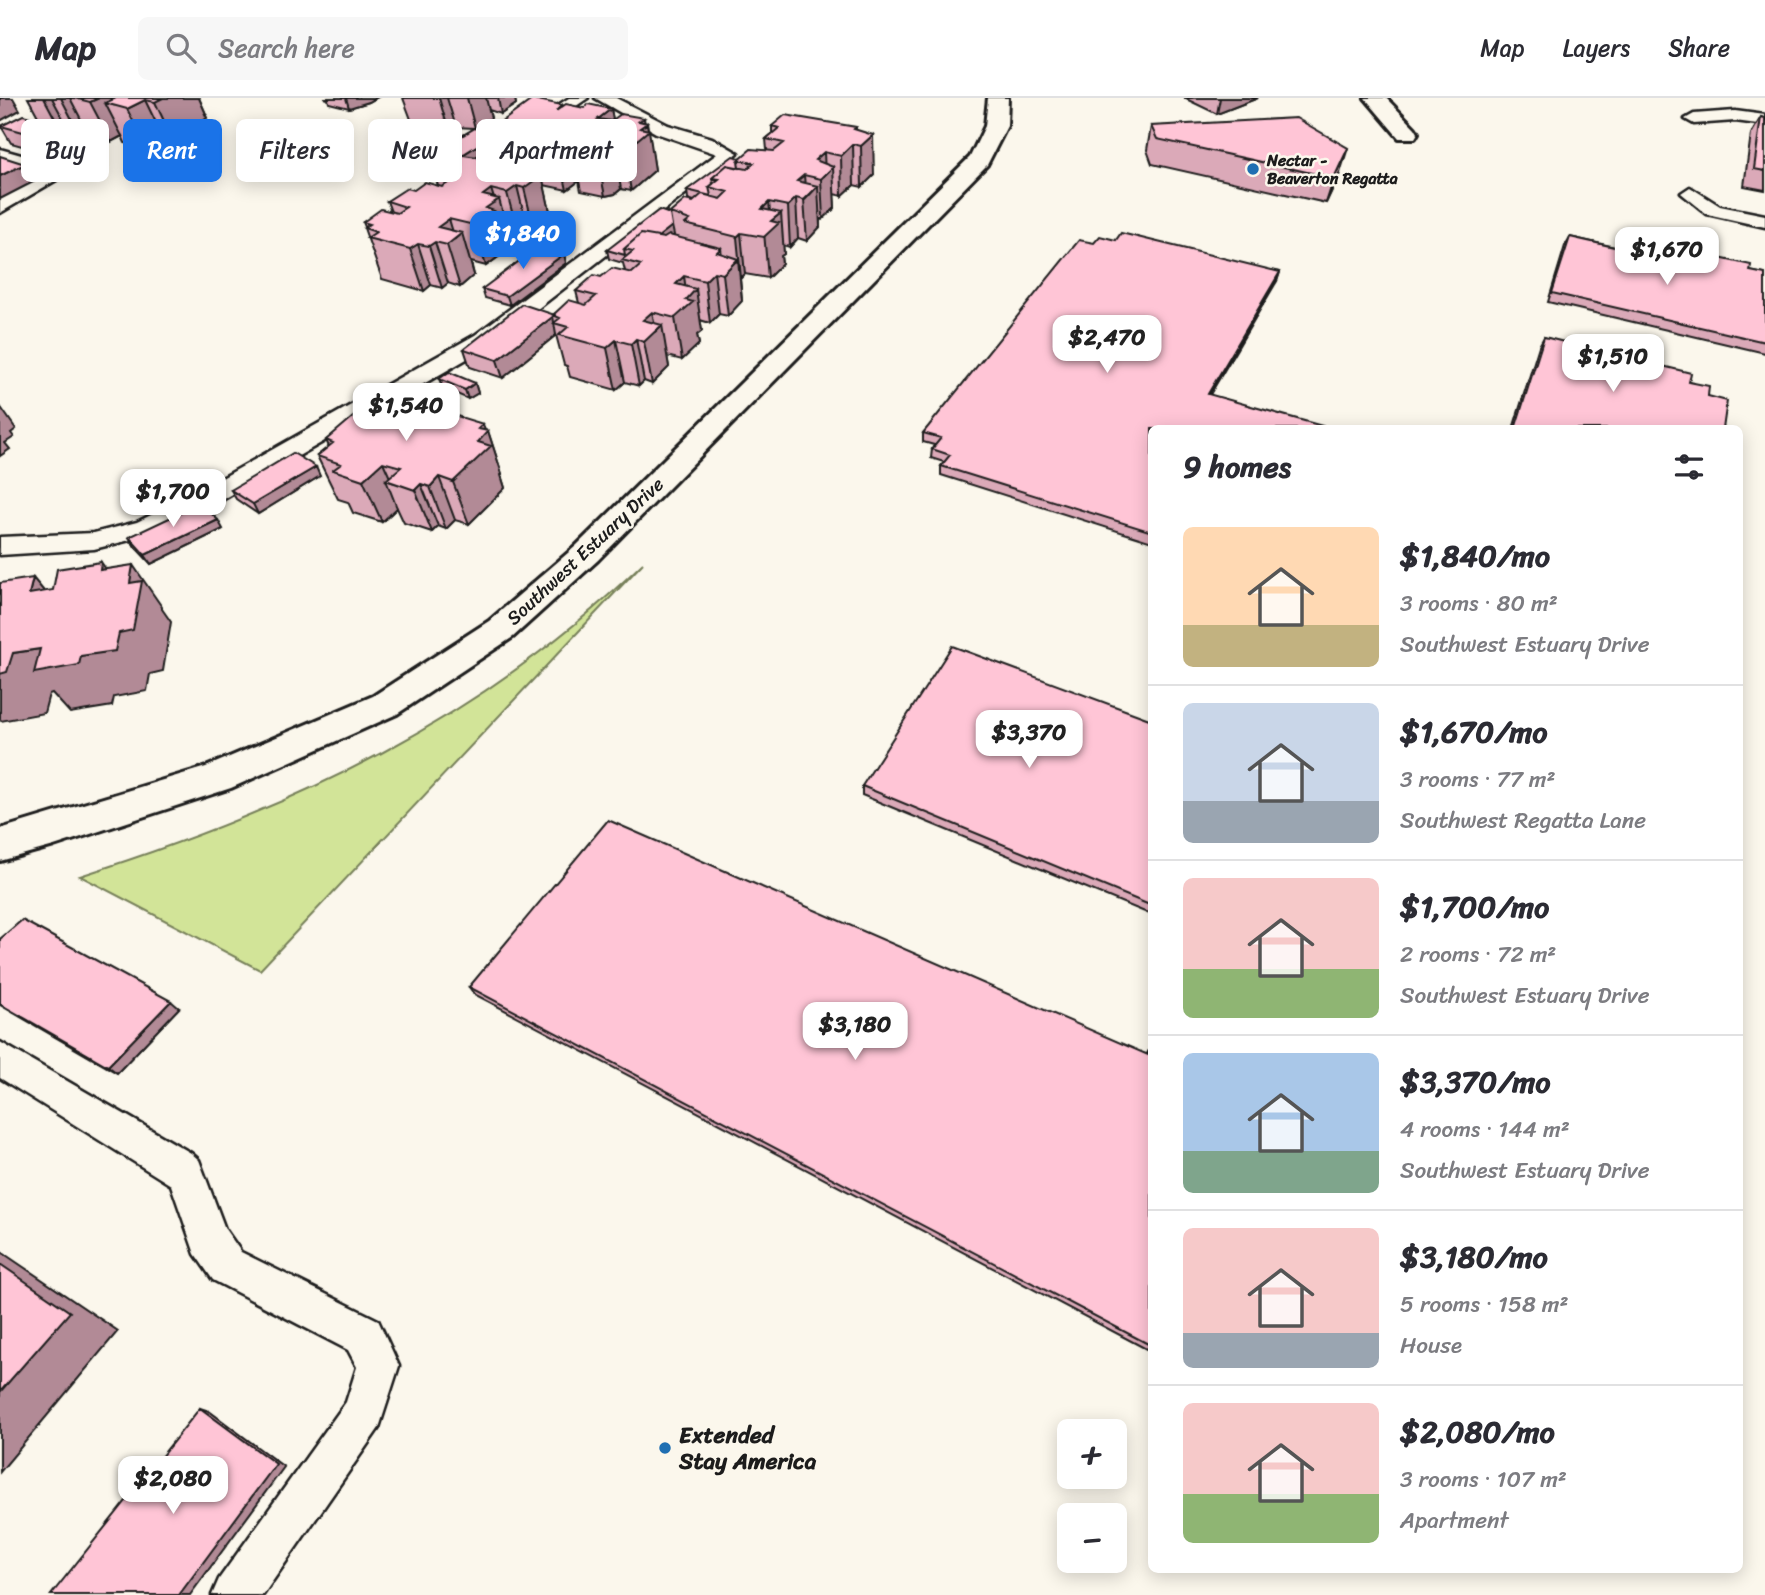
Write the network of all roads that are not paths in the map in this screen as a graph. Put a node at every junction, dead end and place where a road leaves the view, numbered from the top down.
1 (580, 98) edge
2 (603, 98) edge
3 (998, 98) edge
4 (1375, 98) edge
5 (1694, 119) dead end
6 (1765, 120) edge
7 (1407, 133) dead end
8 (0, 154) edge
9 (462, 175) edge
10 (1690, 193) dead end
11 (0, 207) edge
12 (1765, 221) edge
13 (0, 546) edge
14 (0, 845) edge
15 (0, 1059) edge
16 (235, 1595) edge

1 - 9 lane
2 - 13 lane
3 - 14 street, Southwest Estuary Drive
4 - 7 street
5 - 6 lane
8 - 11 lane
10 - 12 lane
15 - 16 lane

